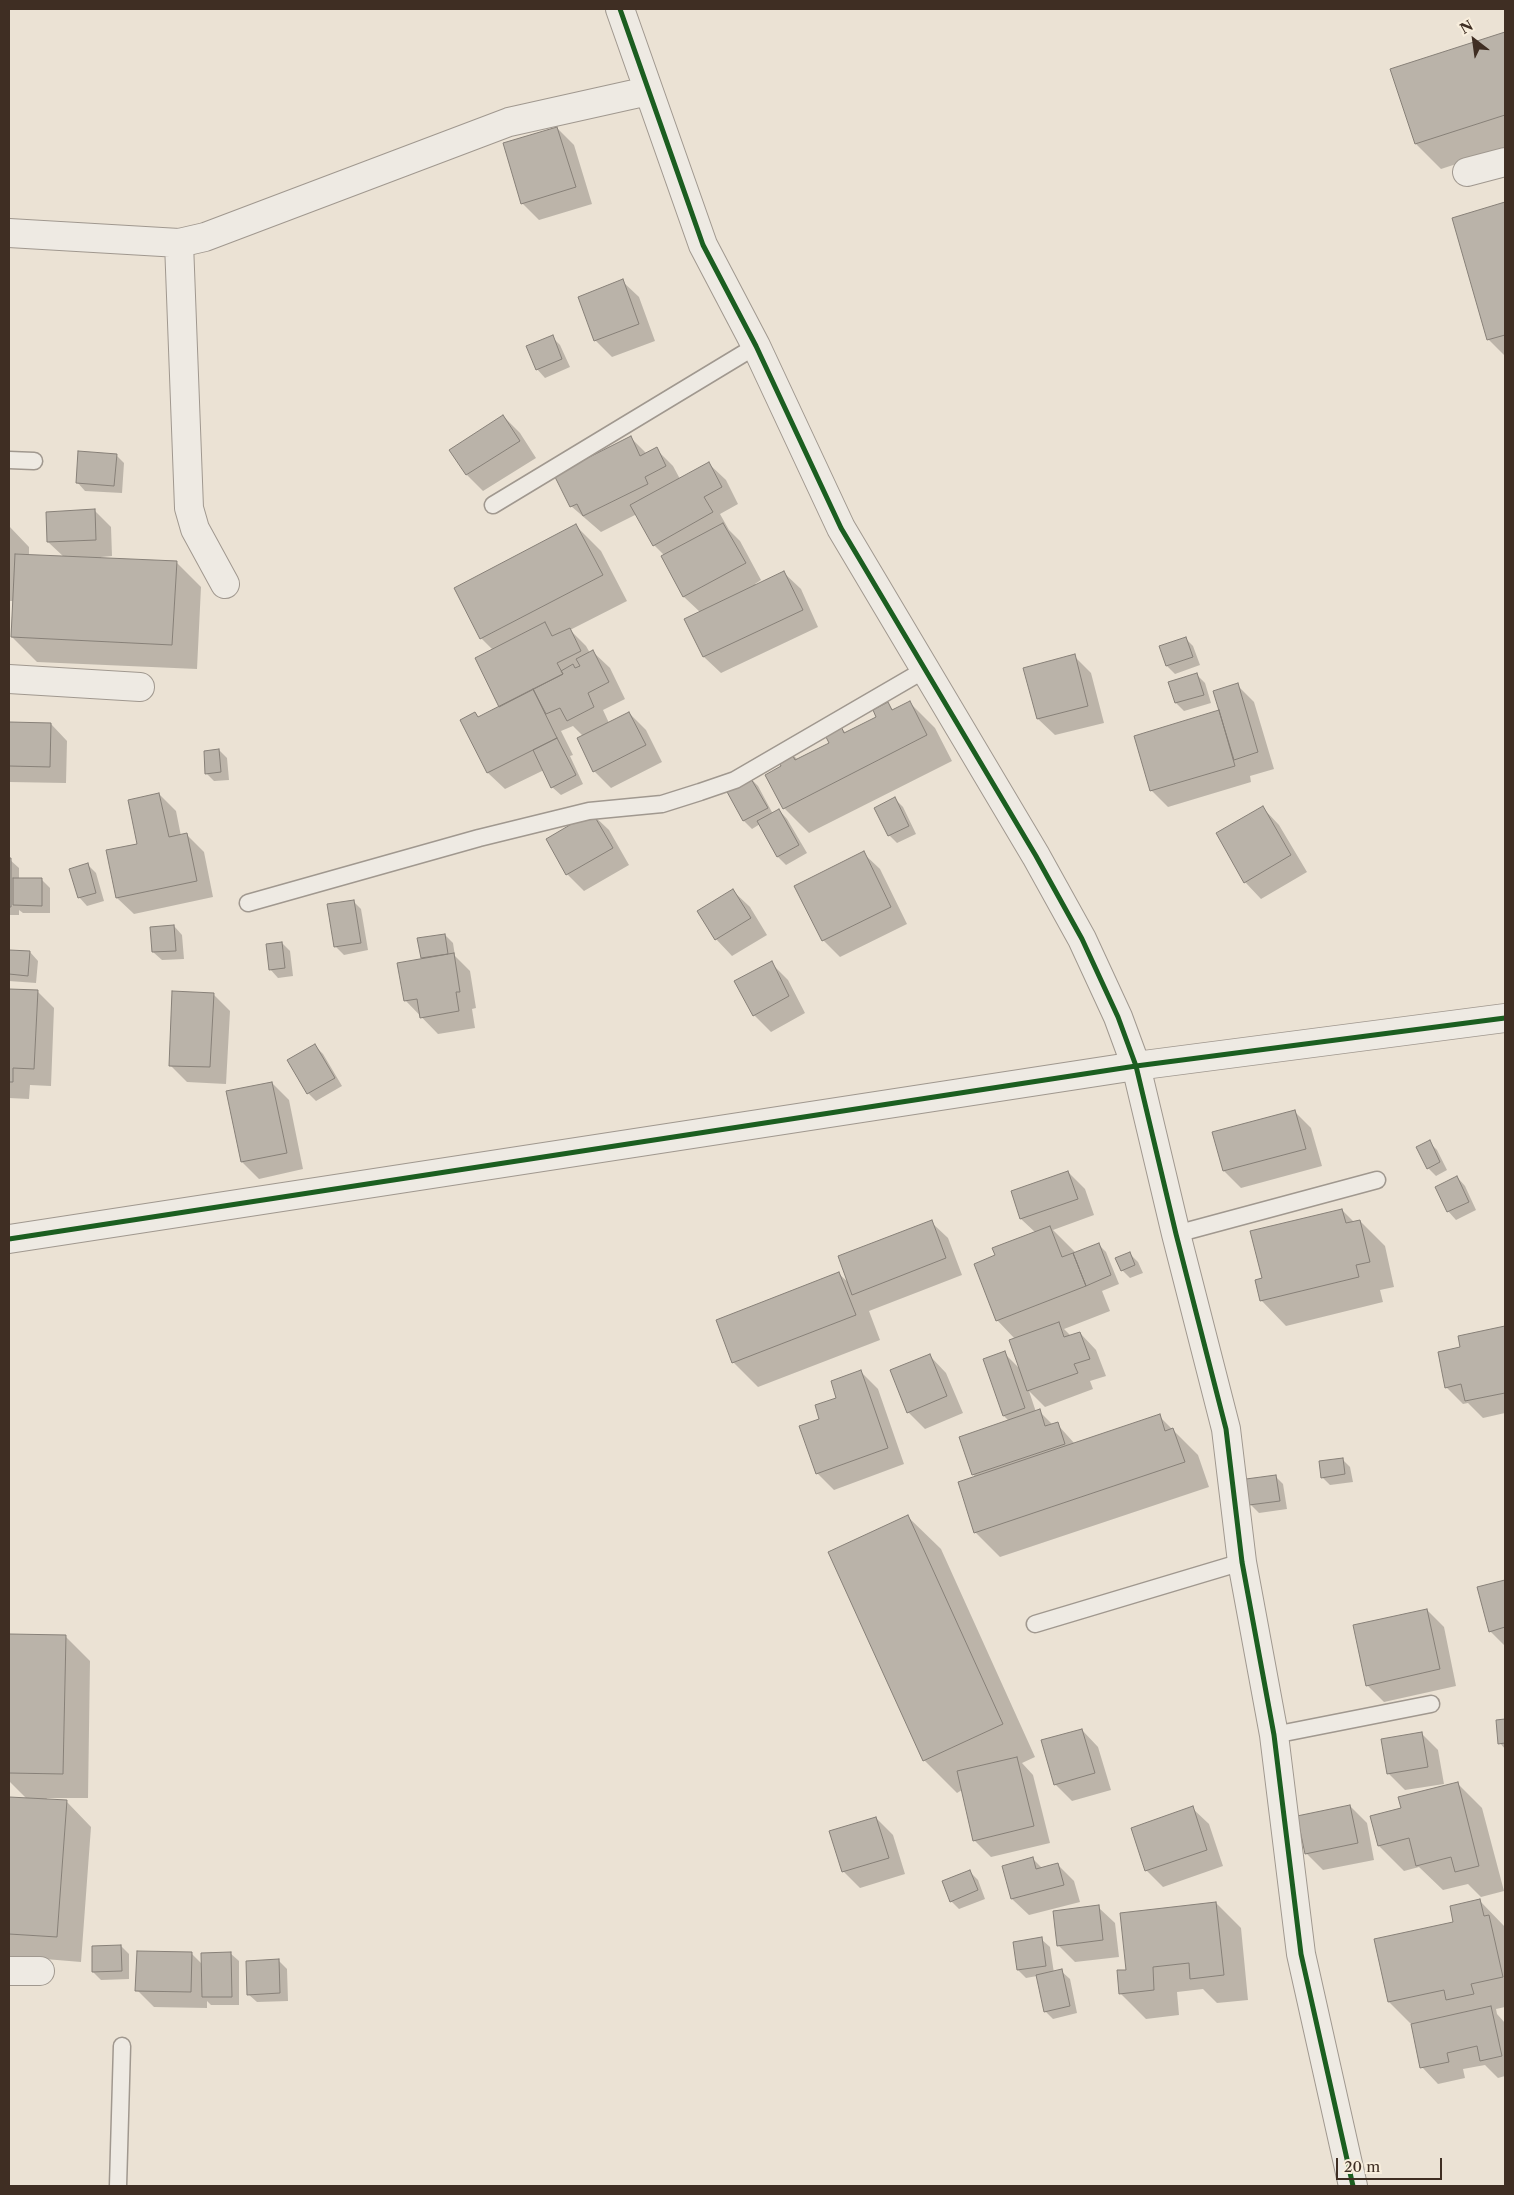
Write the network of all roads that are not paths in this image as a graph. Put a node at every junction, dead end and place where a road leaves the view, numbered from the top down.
1 (620, 9) edge
2 (648, 91) junction
3 (1505, 162) edge
4 (1467, 172) dead end
5 (9, 233) edge
6 (179, 244) junction
7 (756, 346) junction
8 (9, 460) edge
9 (34, 461) dead end
10 (493, 505) dead end
11 (225, 584) dead end
12 (926, 669) junction
13 (9, 679) edge
14 (140, 687) dead end
15 (248, 903) dead end
16 (1505, 1018) edge
17 (1136, 1066) junction
18 (1377, 1180) dead end
19 (1176, 1234) junction
20 (9, 1239) edge
21 (1242, 1562) junction
22 (1035, 1624) dead end
23 (1431, 1704) dead end
24 (1274, 1735) junction
25 (9, 1971) edge
26 (40, 1971) dead end
27 (122, 2046) dead end
28 (118, 2186) edge
29 (1353, 2186) edge

1 - 2 street
2 - 6 street
2 - 7 street
3 - 4 street
5 - 6 street
6 - 11 street
7 - 10 lane
7 - 12 street
8 - 9 lane
12 - 15 lane
12 - 17 street
13 - 14 street
16 - 17 street
17 - 19 street
17 - 20 street
18 - 19 lane
19 - 21 street
21 - 22 lane
21 - 24 street
23 - 24 lane
24 - 29 street
25 - 26 street
27 - 28 lane

